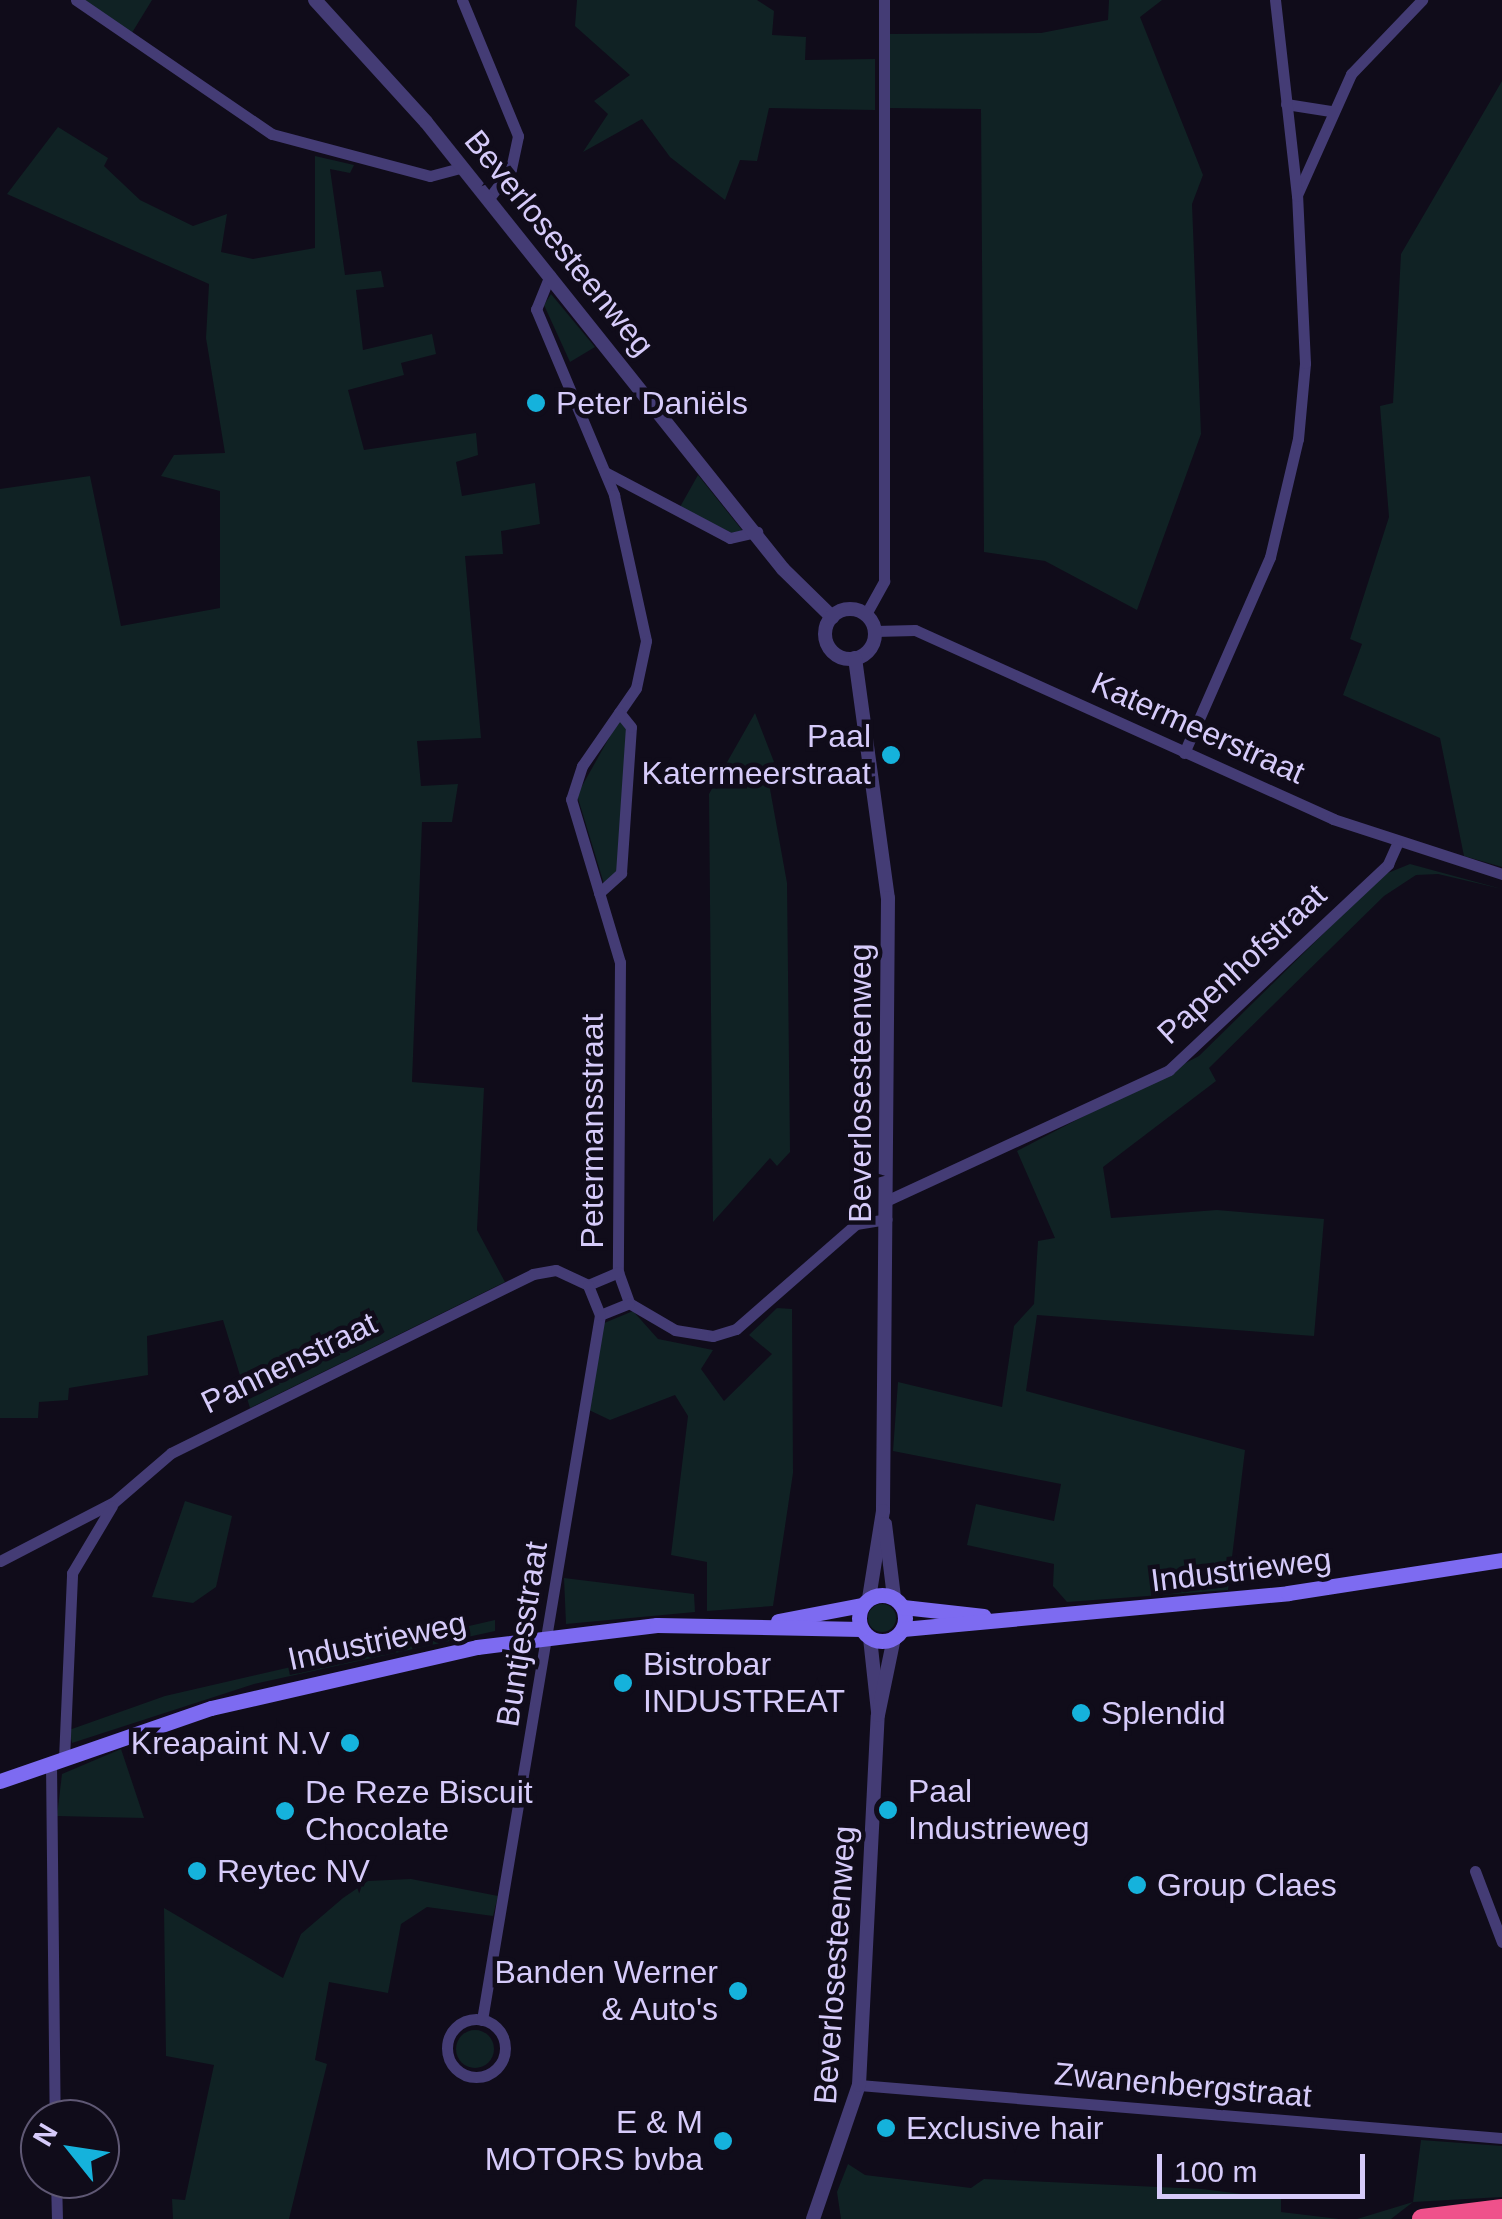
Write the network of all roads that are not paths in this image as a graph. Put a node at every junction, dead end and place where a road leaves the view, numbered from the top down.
1 (76, 0) edge
2 (315, 0) edge
3 (462, 0) edge
4 (884, 0) edge
5 (1275, 0) edge
6 (1422, 0) edge
7 (1286, 104) junction
8 (1330, 111) junction
9 (462, 167) junction
10 (1297, 196) junction
11 (488, 198) junction
12 (550, 274) junction
13 (605, 472) junction
14 (758, 532) junction
15 (866, 614) junction
16 (832, 617) junction
17 (875, 631) junction
18 (856, 658) junction
19 (619, 712) junction
20 (1184, 752) junction
21 (1397, 844) junction
22 (1502, 874) edge
23 (599, 893) junction
24 (888, 1200) junction
25 (887, 1219) junction
26 (618, 1272) junction
27 (588, 1285) junction
28 (630, 1303) junction
29 (600, 1315) junction
30 (114, 1502) junction
31 (883, 1512) junction
32 (1502, 1560) edge
33 (0, 1561) edge
34 (866, 1601) junction
35 (898, 1602) junction
36 (984, 1616) junction
37 (778, 1621) junction
38 (866, 1634) junction
39 (898, 1634) junction
40 (551, 1636) junction
41 (878, 1715) junction
42 (58, 1761) junction
43 (0, 1781) edge
44 (1474, 1871) dead end
45 (1502, 1942) edge
46 (482, 2020) junction
47 (858, 2085) junction
48 (56, 2099) edge
49 (1502, 2138) edge
50 (1502, 2209) edge
51 (819, 2217) edge
52 (1422, 2219) edge

1 - 9 street
2 - 9 street, Beverlosesteenweg
3 - 11 street
4 - 15 street
5 - 7 street
6 - 8 street
7 - 8 street
7 - 10 street
8 - 10 street
9 - 11 street, Beverlosesteenweg
10 - 20 street
11 - 12 street, Beverlosesteenweg
12 - 13 street, Petermansstraat
12 - 14 street, Beverlosesteenweg
13 - 14 street
13 - 19 street, Petermansstraat
14 - 16 street, Beverlosesteenweg
15 - 16 street
15 - 17 street
16 - 18 street, Beverlosesteenweg
17 - 18 street
17 - 20 street, Katermeerstraat
18 - 24 street, Beverlosesteenweg
19 - 23 street
19 - 23 street, Petermansstraat
20 - 21 street, Katermeerstraat
21 - 22 street, Katermeerstraat
21 - 24 street, Papenhofstraat
23 - 26 street, Petermansstraat
24 - 25 street, Beverlosesteenweg
25 - 28 street
25 - 31 street, Beverlosesteenweg
26 - 27 street
26 - 28 street, Petermansstraat
27 - 29 street
27 - 30 street, Pannenstraat
28 - 29 street
29 - 40 street, Buntjesstraat
30 - 33 street, Pannenstraat
30 - 42 street
31 - 34 street, Beverlosesteenweg
31 - 35 street, Beverlosesteenweg
32 - 36 main road, Industrieweg
34 - 35 main road, Industrieweg
34 - 37 main road, Industrieweg
34 - 38 main road
35 - 36 main road, Industrieweg
35 - 39 main road
36 - 39 main road, Industrieweg
37 - 38 main road, Industrieweg
37 - 40 main road, Industrieweg
38 - 39 main road, Industrieweg
38 - 41 street, Beverlosesteenweg
39 - 41 street, Beverlosesteenweg
40 - 42 main road, Industrieweg
40 - 46 street, Buntjesstraat
41 - 47 street, Beverlosesteenweg
42 - 43 main road, Industrieweg
42 - 48 street
44 - 45 street
46 - 46 street
47 - 49 street, Zwanenbergstraat
47 - 51 street, Beverlosesteenweg
50 - 52 highway

